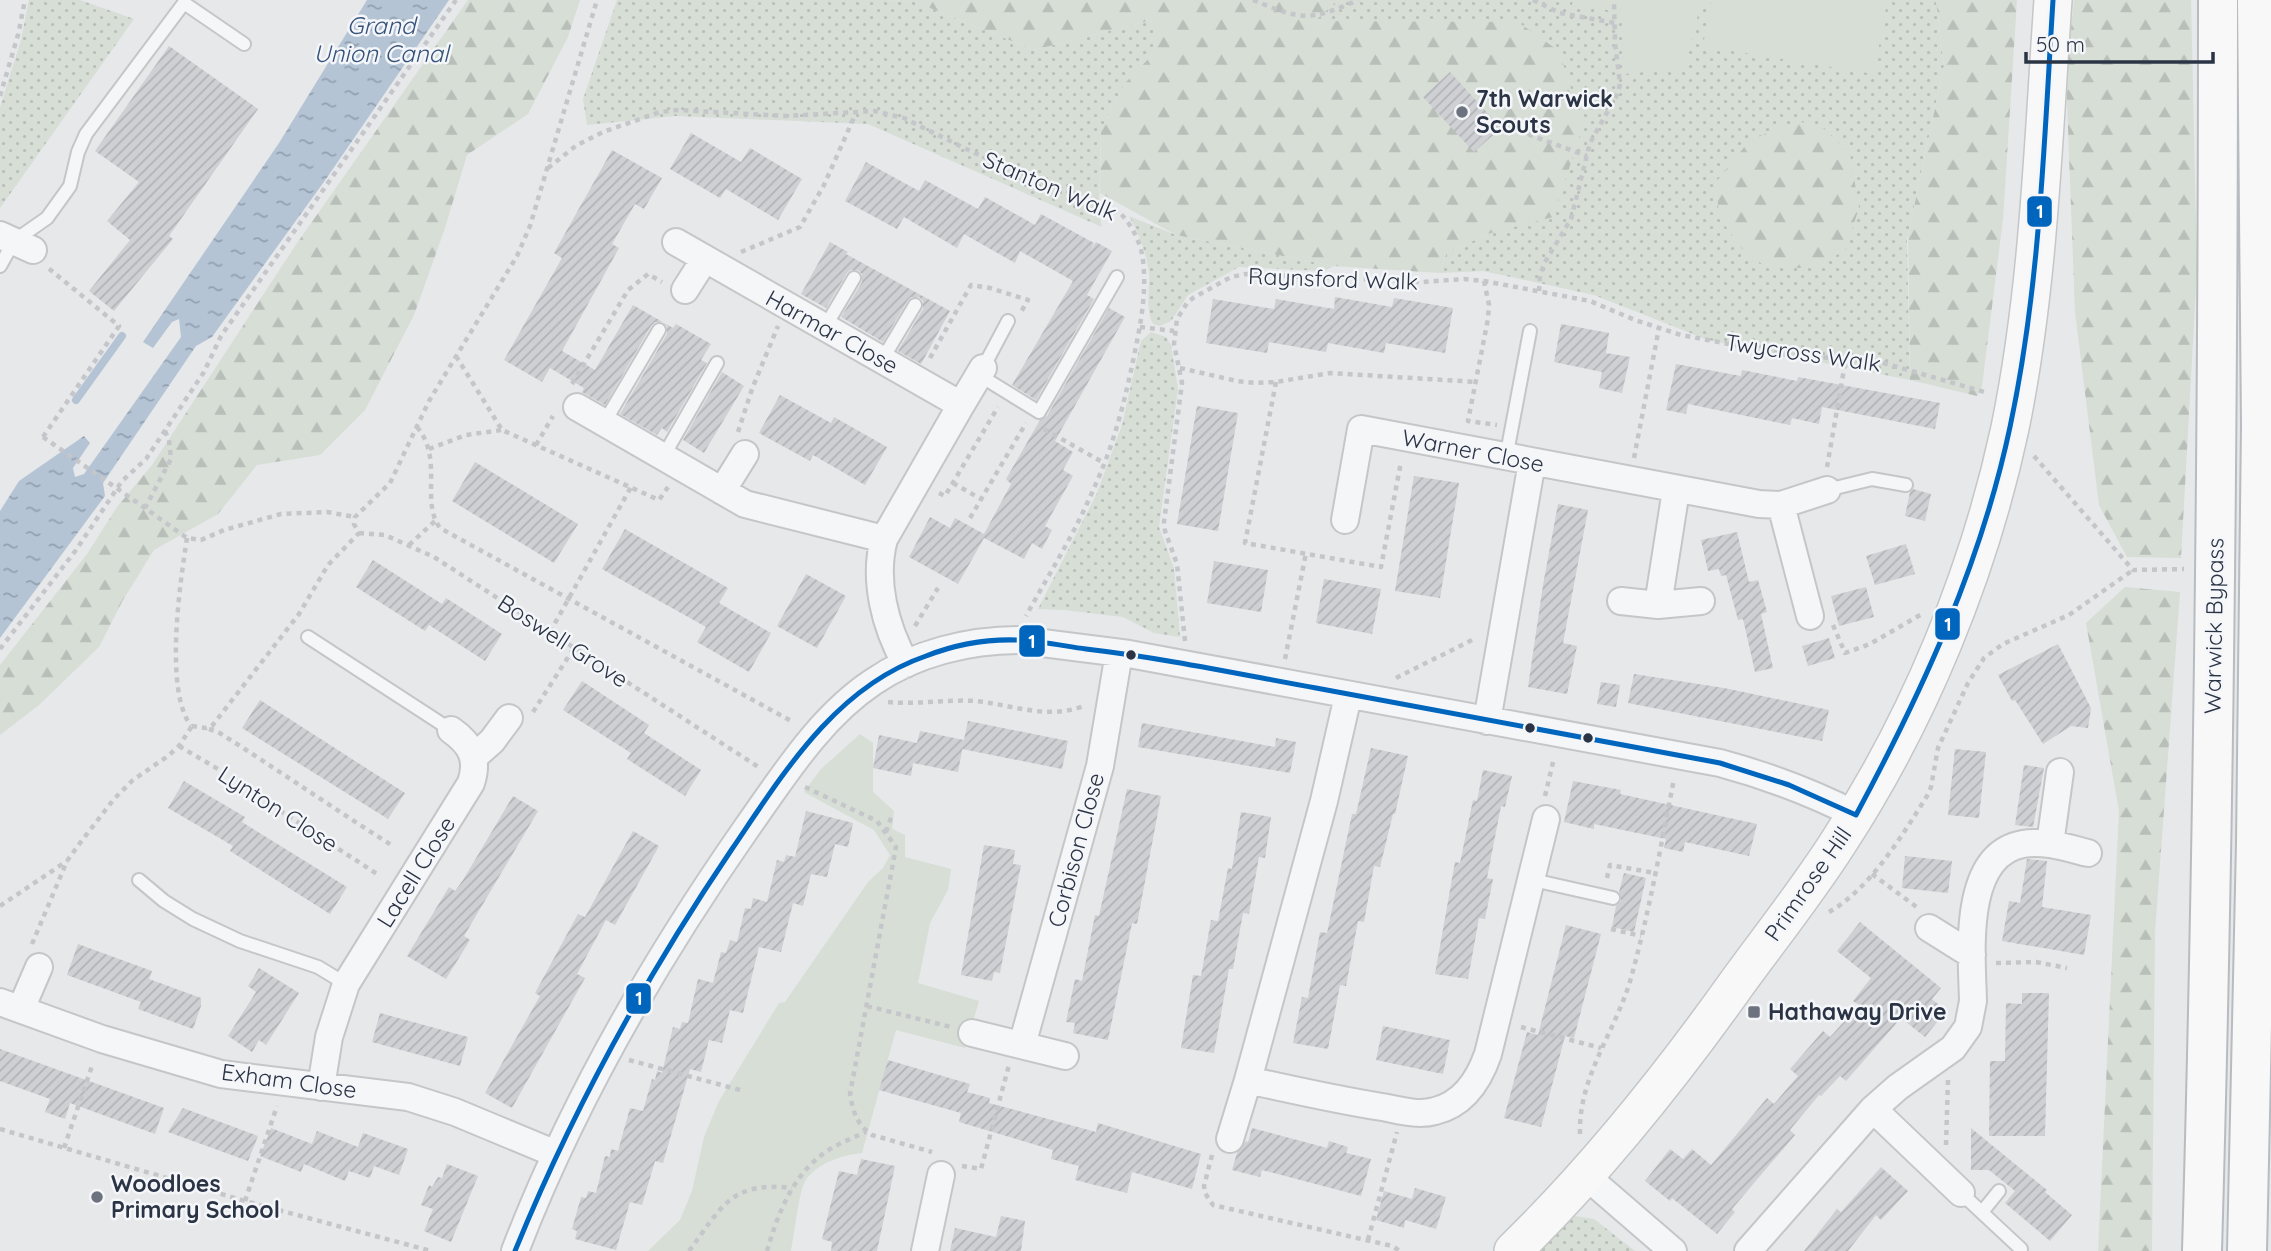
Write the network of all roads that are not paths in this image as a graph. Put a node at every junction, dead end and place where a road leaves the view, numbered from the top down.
1 (2053, 0) edge
2 (2218, 0) edge
3 (2257, 0) edge
4 (244, 44) dead end
5 (16, 242) edge
6 (677, 242) dead end
7 (714, 265) junction
8 (0, 266) edge
9 (1117, 277) dead end
10 (854, 278) dead end
11 (685, 290) road end
12 (915, 306) dead end
13 (1008, 321) road end
14 (825, 327) junction
15 (659, 330) dead end
16 (1530, 331) dead end
17 (882, 360) junction
18 (717, 363) dead end
19 (981, 372) junction
20 (568, 401) road end
21 (961, 405) junction
22 (604, 423) junction
23 (1519, 460) junction
24 (671, 462) junction
25 (1906, 485) dead end
26 (1676, 490) junction
27 (1825, 490) joint
28 (1781, 505) junction
29 (1345, 520) dead end
30 (884, 539) junction
31 (1621, 601) dead end
32 (1701, 601) dead end
33 (1658, 605) junction
34 (1810, 617) road end
35 (308, 637) dead end
36 (1119, 653) junction
37 (906, 664) junction
38 (1348, 696) junction
39 (509, 718) dead end
40 (1487, 721) junction
41 (451, 730) joint
42 (474, 757) junction
43 (2060, 772) dead end
44 (1856, 815) junction
45 (1546, 819) road end
46 (2050, 844) junction
47 (2088, 853) dead end
48 (139, 880) dead end
49 (1533, 880) junction
50 (1608, 897) road end
51 (1928, 921) road end
52 (35, 957) road end
53 (1978, 959) junction
54 (346, 984) junction
55 (11, 1005) edge
56 (972, 1032) road end
57 (1022, 1045) junction
58 (1065, 1056) dead end
59 (1248, 1080) junction
60 (321, 1087) junction
61 (1873, 1109) junction
62 (1222, 1144) road end
63 (556, 1154) junction
64 (945, 1164) road end
65 (1586, 1176) junction
66 (1999, 1191) dead end
67 (1961, 1193) joint
68 (1982, 1212) junction
69 (2021, 1250) edge
70 (515, 1251) edge
71 (925, 1251) edge
72 (1513, 1251) edge
73 (1673, 1251) edge
74 (1748, 1251) edge
75 (2202, 1251) edge
76 (2247, 1251) edge

1 - 44 street, Primrose Hill
2 - 75 highway, Warwick Bypass
3 - 76 highway, Warwick Bypass
4 - 5 lane
5 - 8 lane
6 - 7 street, Harmar Close
7 - 11 street
7 - 14 street, Harmar Close
9 - 19 lane
10 - 14 lane
12 - 17 lane
13 - 19 lane
14 - 17 street, Harmar Close
15 - 22 lane
16 - 23 lane
17 - 21 street, Harmar Close
18 - 24 lane
19 - 21 street
20 - 22 street
21 - 30 street
22 - 24 street
23 - 26 street, Warner Close
23 - 29 street, Warner Close
23 - 40 street
24 - 30 street
25 - 27 lane, Warner Close
26 - 28 street, Warner Close
26 - 33 street
27 - 28 street, Warner Close
28 - 34 street
30 - 37 street
31 - 33 street
32 - 33 street
35 - 41 lane
36 - 37 street
36 - 38 street
36 - 57 street, Corbison Close
37 - 63 street
38 - 40 street
38 - 59 street
39 - 42 street
40 - 44 street
41 - 42 street
42 - 54 street, Lacell Close
43 - 46 street
44 - 65 street, Primrose Hill
45 - 49 street
46 - 47 street
46 - 53 street
48 - 54 lane
49 - 50 lane
49 - 59 street
51 - 53 street
52 - 55 street, Exham Close
53 - 61 street
54 - 60 street, Lacell Close
55 - 60 street, Exham Close
56 - 57 street
57 - 58 street
59 - 62 street
60 - 63 street, Exham Close
61 - 67 street
61 - 74 street
63 - 70 street
64 - 71 street
65 - 72 street, Primrose Hill
65 - 73 street
66 - 68 lane
67 - 68 lane
68 - 69 lane

